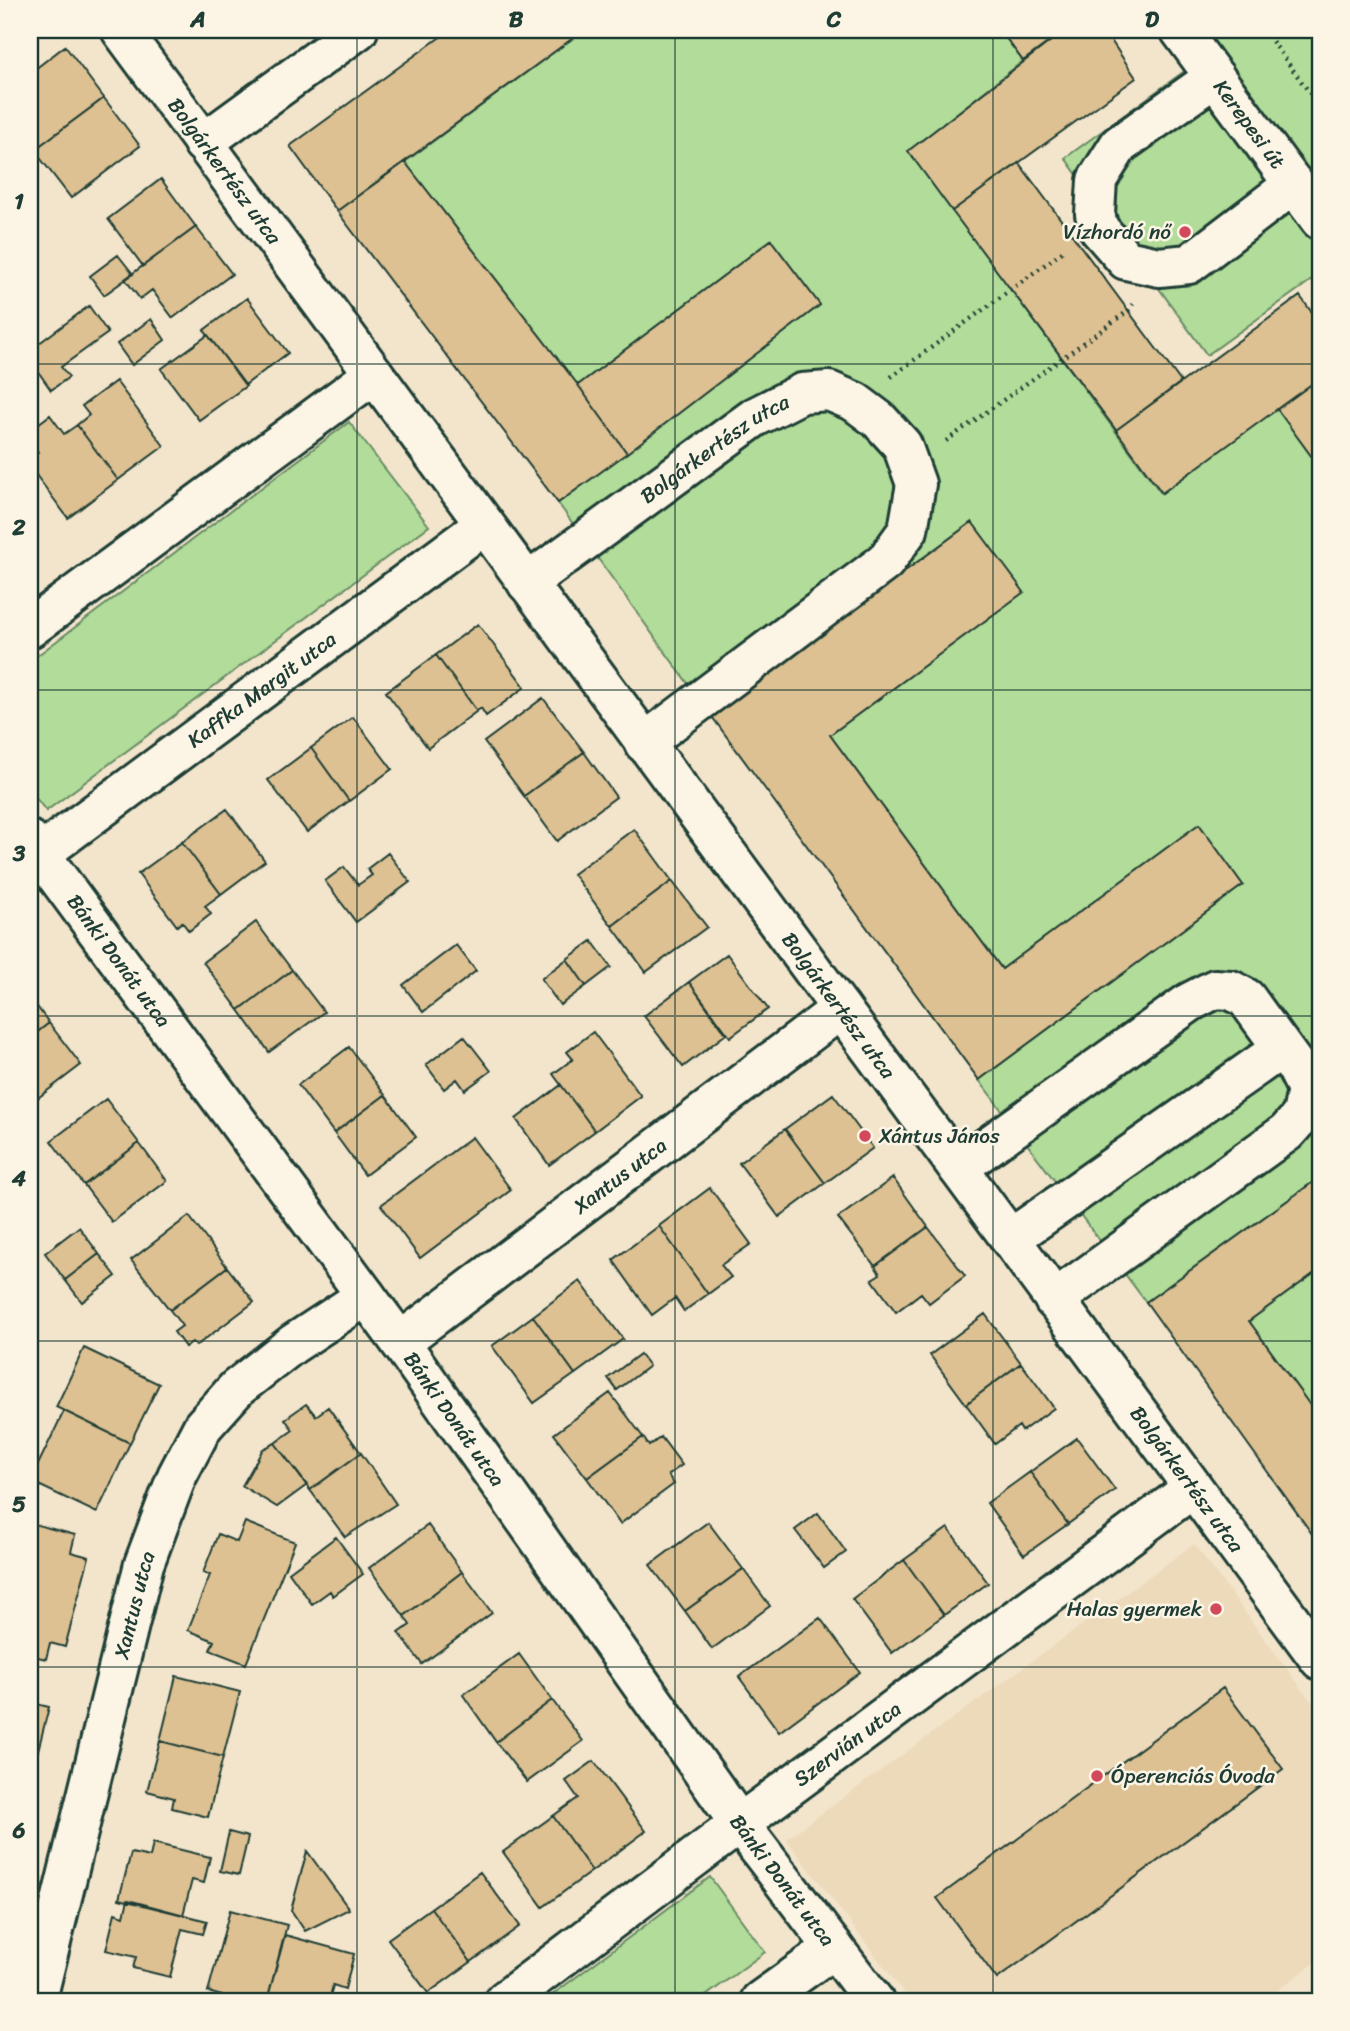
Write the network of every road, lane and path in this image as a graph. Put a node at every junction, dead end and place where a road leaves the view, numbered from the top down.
1 (121, 30) edge
2 (358, 30) edge
3 (1180, 30) edge
4 (1264, 30) edge
5 (1215, 77) junction
6 (1320, 107) edge
7 (203, 143) junction
8 (1294, 184) junction
9 (1320, 220) edge
10 (1099, 229) junction
11 (1158, 267) junction
12 (374, 374) junction
13 (888, 379) dead end
14 (916, 484) junction
15 (484, 525) junction
16 (527, 583) junction
17 (30, 628) edge
18 (644, 743) junction
19 (35, 847) edge
20 (841, 1009) junction
21 (1271, 1056) dead end
22 (958, 1168) junction
23 (1010, 1239) junction
24 (366, 1296) junction
25 (1054, 1300) junction
26 (400, 1342) junction
27 (1194, 1488) junction
28 (1320, 1660) edge
29 (740, 1823) junction
30 (834, 1948) junction
31 (44, 1996) edge
32 (504, 2001) edge
33 (760, 2001) edge
34 (874, 2001) edge

1 - 7 street, Bolgárkertész utca
2 - 7 street
3 - 5 street, Kerepesi út
4 - 6 path
5 - 8 street, Kerepesi út
5 - 10 street
7 - 12 street, Bolgárkertész utca
8 - 9 street, Kerepesi út
8 - 11 street
10 - 11 street
10 - 13 path
11 - 14 path
12 - 15 street, Bolgárkertész utca
12 - 17 street
14 - 16 street, Bolgárkertész utca
14 - 18 street, Bolgárkertész utca
15 - 16 street, Bolgárkertész utca
15 - 19 street, Kaffka Margit utca
16 - 18 street, Bolgárkertész utca
18 - 20 street, Bolgárkertész utca
19 - 24 street, Bánki Donát utca
20 - 22 street, Bolgárkertész utca
20 - 26 street, Xantus utca
21 - 23 street
22 - 23 street, Bolgárkertész utca
22 - 25 street
23 - 25 street, Bolgárkertész utca
24 - 26 street, Bánki Donát utca
24 - 31 street, Xantus utca
25 - 27 street, Bolgárkertész utca
26 - 29 street, Bánki Donát utca
27 - 28 street, Bolgárkertész utca
27 - 29 street, Szervián utca
29 - 30 street, Bánki Donát utca
29 - 32 street, Szervián utca
30 - 33 street
30 - 34 street, Bánki Donát utca

